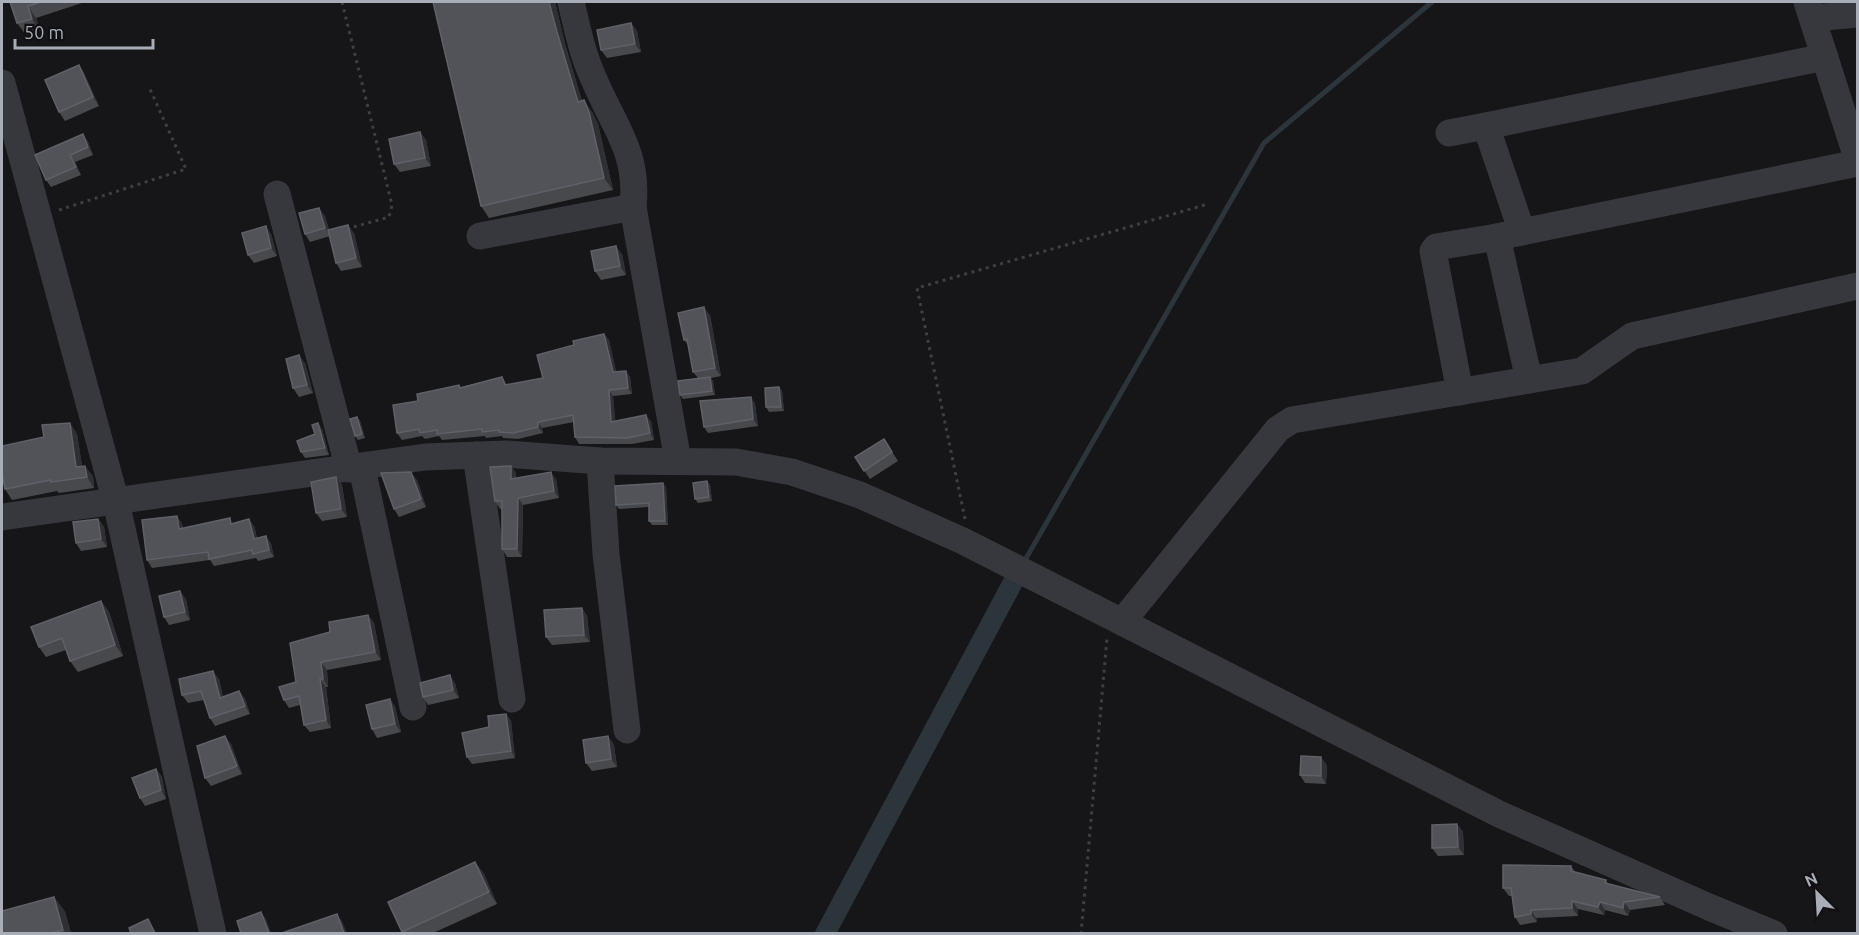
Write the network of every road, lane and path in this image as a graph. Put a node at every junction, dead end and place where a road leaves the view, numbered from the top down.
1 (342, 2) edge
2 (571, 2) edge
3 (1810, 10) edge
4 (1857, 14) edge
5 (1825, 57) junction
6 (2, 83) edge
7 (149, 87) dead end
8 (1486, 126) junction
9 (1449, 133) dead end
10 (1857, 162) edge
11 (277, 194) dead end
12 (1208, 204) dead end
13 (633, 207) junction
14 (37, 218) junction
15 (350, 228) edge
16 (1510, 234) junction
17 (480, 236) dead end
18 (1857, 286) edge
19 (1529, 380) junction
20 (1460, 392) junction
21 (476, 455) junction
22 (678, 460) junction
23 (600, 461) junction
24 (355, 468) junction
25 (116, 502) junction
26 (2, 517) edge
27 (963, 541) junction
28 (1115, 618) junction
29 (512, 699) dead end
30 (412, 707) dead end
31 (627, 730) dead end
32 (1709, 908) junction
33 (213, 933) edge
34 (1081, 933) edge
35 (1719, 933) edge
36 (1774, 933) edge

1 - 15 path
2 - 13 street
3 - 4 street
3 - 5 street
5 - 8 street
5 - 10 street
6 - 14 street
7 - 14 path
8 - 9 street
8 - 16 street
10 - 16 street
11 - 24 street
12 - 27 path
13 - 17 street
13 - 22 street
14 - 25 street
16 - 19 street
16 - 20 street
18 - 19 street
19 - 20 street
20 - 28 street
21 - 23 street
21 - 24 street
21 - 29 street
22 - 23 street
22 - 27 street
23 - 31 street
24 - 25 street
24 - 30 street
25 - 26 street
25 - 33 street
27 - 28 street
28 - 32 street
28 - 34 path
32 - 35 street
32 - 36 street

